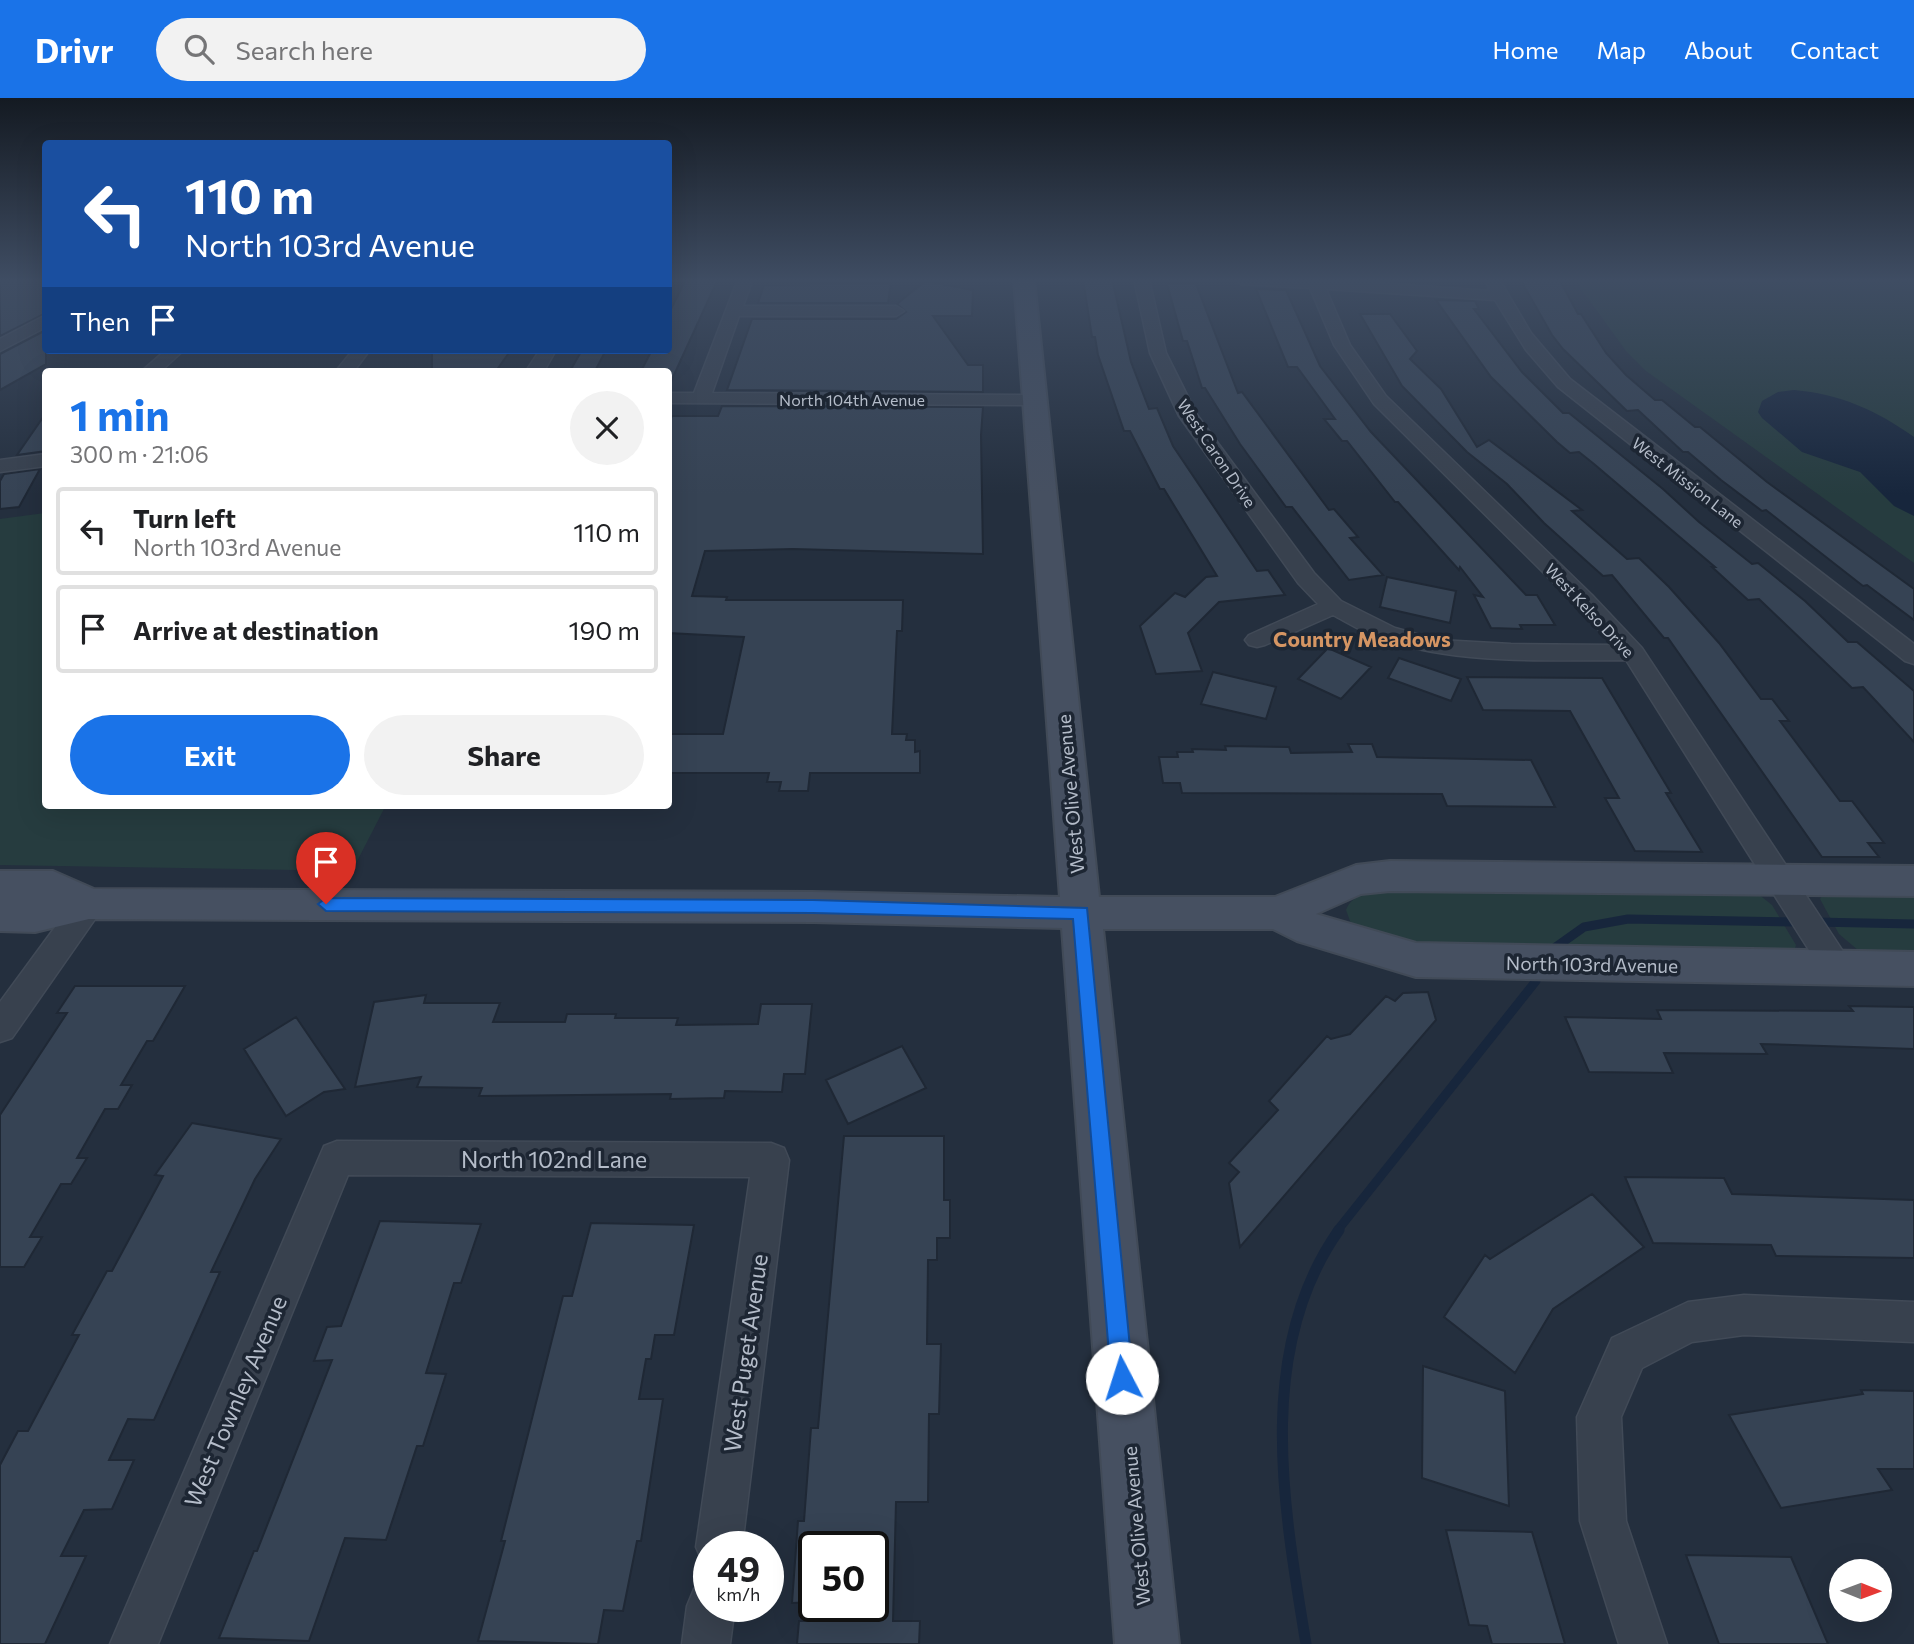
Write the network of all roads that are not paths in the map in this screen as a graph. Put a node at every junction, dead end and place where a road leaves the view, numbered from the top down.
1 (718, 351) edge
2 (1031, 351) edge
3 (1157, 351) edge
4 (1346, 351) edge
5 (1534, 351) edge
6 (171, 354) edge
7 (359, 354) edge
8 (155, 368) edge
9 (347, 368) edge
10 (672, 398) edge
11 (701, 398) junction
12 (1035, 400) junction
13 (42, 461) edge
14 (0, 466) edge
15 (1333, 606) junction
16 (1257, 640) dead end
17 (1633, 653) junction
18 (1914, 656) edge
19 (1778, 879) junction
20 (1914, 881) edge
21 (0, 886) edge
22 (89, 904) junction
23 (1081, 913) junction
24 (1278, 913) junction
25 (0, 915) edge
26 (1837, 968) junction
27 (1914, 969) edge
28 (0, 1028) edge
29 (337, 1158) joint
30 (771, 1160) joint
31 (1914, 1322) edge
32 (721, 1531) edge
33 (709, 1622) edge
34 (134, 1644) edge
35 (706, 1644) edge
36 (1147, 1644) edge
37 (1643, 1644) edge

1 - 11 street
2 - 12 main road, West Olive Avenue
3 - 15 street, West Caron Drive
4 - 17 street, West Kelso Drive
5 - 18 street, West Mission Lane
6 - 8 street
7 - 9 street
10 - 11 street, North 104th Avenue
11 - 12 street, North 104th Avenue
12 - 23 main road, West Olive Avenue
13 - 14 street
15 - 16 street
15 - 17 street, West Caron Drive
17 - 19 street, West Kelso Drive
19 - 20 main road, North 103rd Avenue
19 - 24 main road, North 103rd Avenue
19 - 26 street, West Kelso Drive
21 - 22 main road, North 103rd Avenue
22 - 23 main road, North 103rd Avenue
22 - 25 main road, North 103rd Avenue
22 - 28 street
23 - 24 main road, North 103rd Avenue
23 - 36 main road, West Olive Avenue
24 - 26 main road, North 103rd Avenue
26 - 27 main road, North 103rd Avenue
29 - 30 street, North 102nd Lane
29 - 34 street, West Townley Avenue
30 - 32 street, West Puget Avenue
31 - 37 street
33 - 35 street

